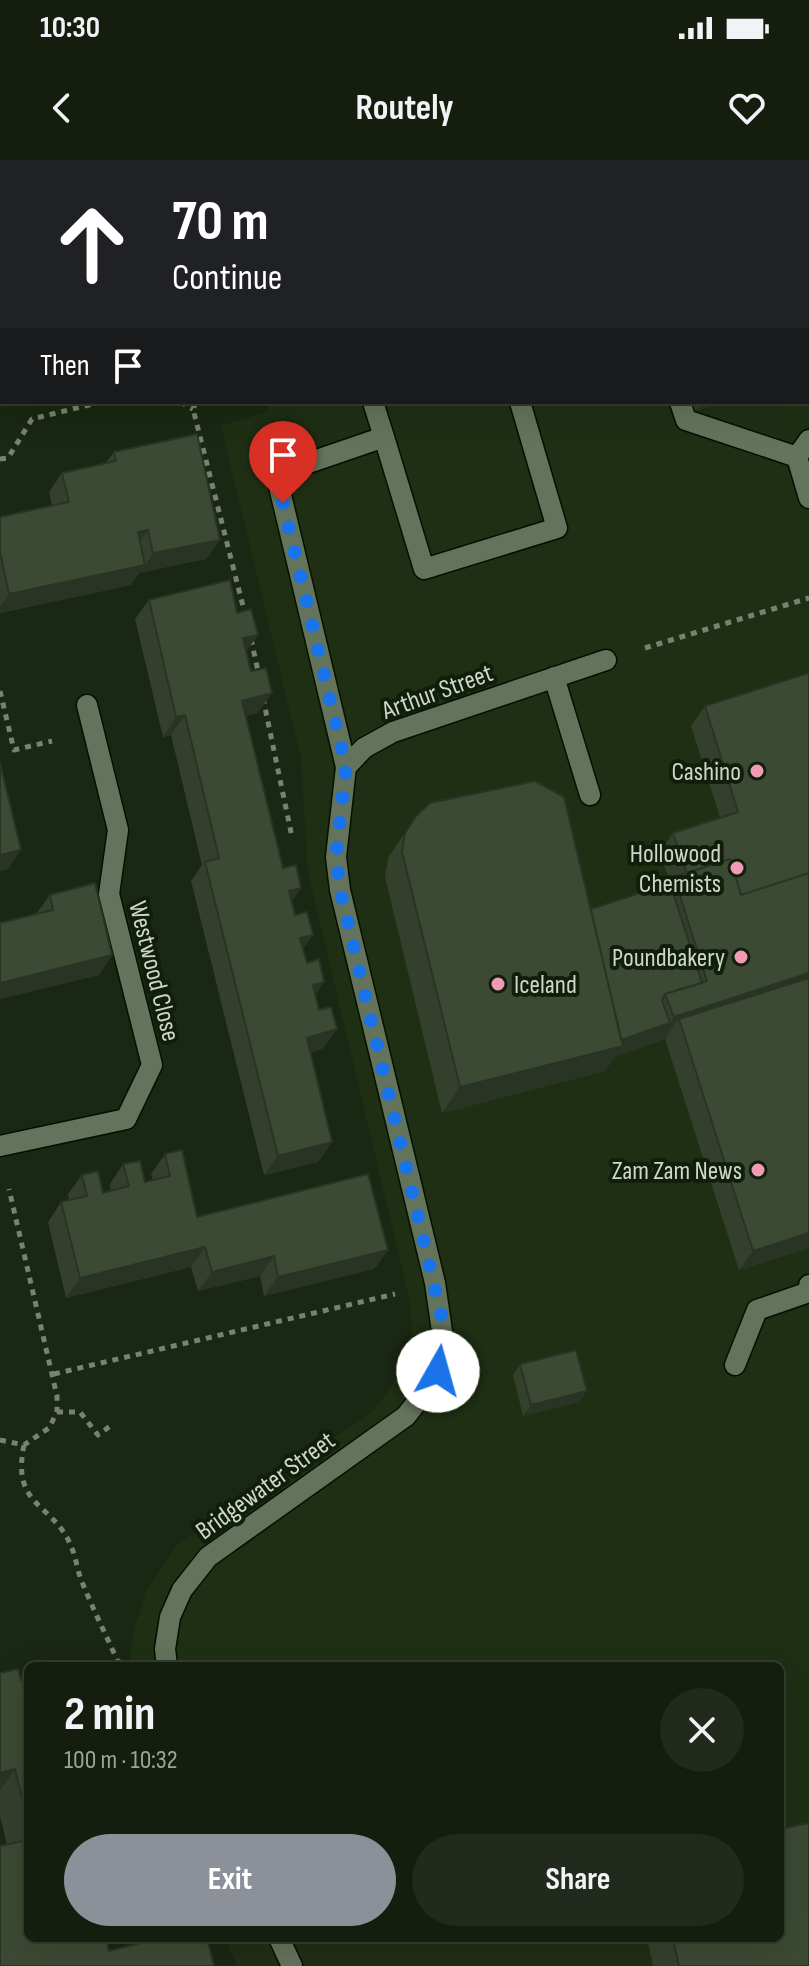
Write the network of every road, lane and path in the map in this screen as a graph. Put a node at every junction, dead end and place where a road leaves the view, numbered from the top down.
1 (93, 404) edge
2 (374, 404) edge
3 (521, 404) edge
4 (681, 404) edge
5 (194, 405) edge
6 (384, 437) junction
7 (809, 440) edge
8 (797, 457) junction
9 (0, 459) edge
10 (809, 498) edge
11 (809, 598) edge
12 (247, 622) edge
13 (251, 637) edge
14 (606, 660) joint
15 (554, 677) junction
16 (0, 691) edge
17 (87, 705) dead end
18 (93, 730) junction
19 (346, 767) junction
20 (590, 795) dead end
21 (295, 848) dead end
22 (0, 1146) edge
23 (7, 1179) dead end
24 (809, 1285) edge
25 (394, 1294) dead end
26 (735, 1365) dead end
27 (54, 1374) junction
28 (57, 1412) junction
29 (113, 1424) dead end
30 (0, 1440) edge
31 (24, 1445) junction
32 (118, 1662) edge
33 (167, 1662) edge
34 (281, 1942) edge
35 (292, 1966) edge

1 - 9 path
2 - 6 street
3 - 6 street
4 - 8 street
5 - 12 path
6 - 19 street
7 - 8 street
8 - 10 street
11 - 14 path
13 - 21 path
14 - 15 street, Arthur Street
15 - 19 street, Arthur Street
15 - 20 street
16 - 18 path
17 - 18 street, Westwood Close
18 - 22 street, Westwood Close
19 - 33 street, Bridgewater Street
23 - 27 path
24 - 26 street
25 - 27 path
27 - 28 path
28 - 29 path
28 - 31 path
30 - 31 path
31 - 32 path
34 - 35 street

